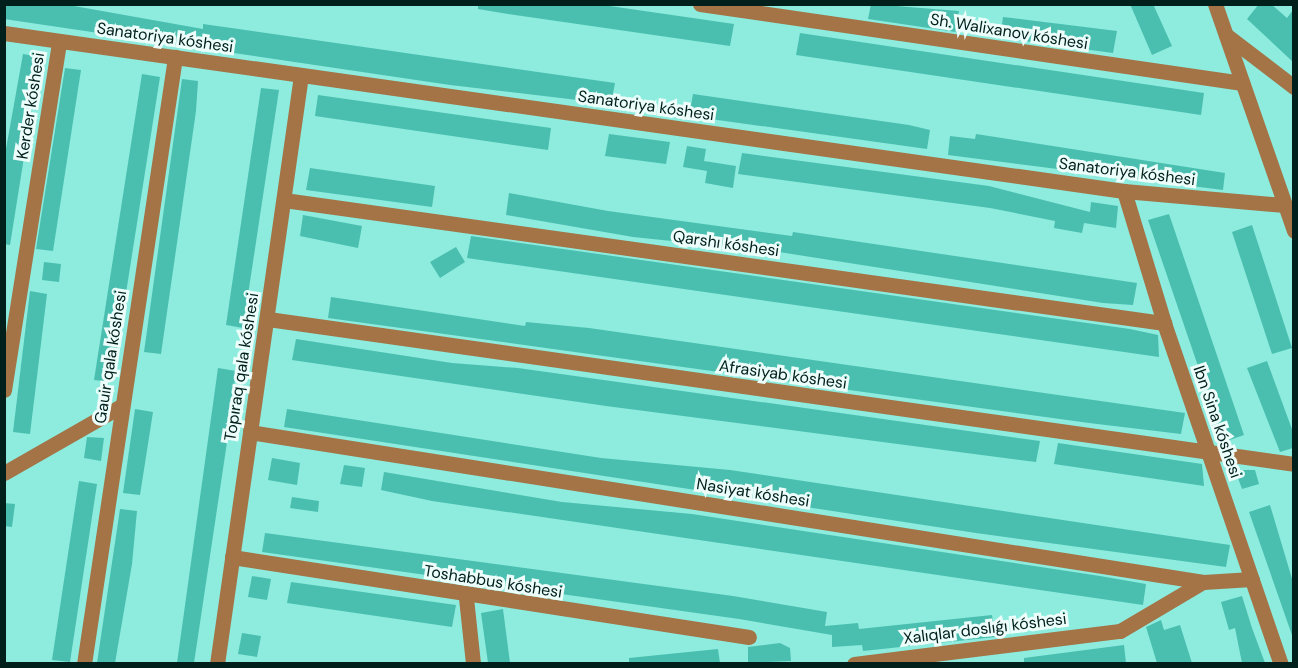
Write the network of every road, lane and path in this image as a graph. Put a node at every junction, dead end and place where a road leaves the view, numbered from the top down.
1 (700, 4) edge
2 (1215, 4) edge
3 (4, 33) edge
4 (1226, 35) junction
5 (59, 41) junction
6 (175, 57) junction
7 (301, 75) junction
8 (1242, 83) junction
9 (1293, 87) edge
10 (1124, 191) junction
11 (284, 200) junction
12 (1284, 205) junction
13 (1293, 229) edge
14 (268, 319) junction
15 (1164, 323) junction
16 (4, 390) edge
17 (121, 406) junction
18 (250, 432) junction
19 (1209, 454) junction
20 (1293, 464) edge
21 (4, 473) edge
22 (232, 557) junction
23 (1252, 579) junction
24 (1203, 582) junction
25 (466, 598) junction
26 (748, 637) dead end
27 (84, 663) edge
28 (218, 663) edge
29 (473, 663) edge
30 (854, 663) edge
31 (1281, 663) edge

1 - 8 street, Sh. Walixanov kóshesi
2 - 4 street
3 - 5 street, Sanatoriya kóshesi
4 - 8 street
4 - 9 street
5 - 6 street, Sanatoriya kóshesi
5 - 16 street, Kerder kóshesi
6 - 7 street, Sanatoriya kóshesi
6 - 17 street, Gauir qala kóshesi
7 - 10 street, Sanatoriya kóshesi
7 - 11 street, Topıraq qala kóshesi
8 - 12 street
10 - 12 street, Sanatoriya kóshesi
10 - 15 street, Ibn Sina kóshesi
11 - 14 street, Topıraq qala kóshesi
11 - 15 street, Qarshı kóshesi
12 - 13 street
14 - 18 street, Topıraq qala kóshesi
14 - 19 street, Afrasiyab kóshesi
15 - 19 street, Ibn Sina kóshesi
17 - 21 street
17 - 27 street, Gauir qala kóshesi
18 - 22 street, Topıraq qala kóshesi
18 - 24 street, Nasiyat kóshesi
19 - 20 street, Afrasiyab kóshesi
19 - 23 street, Ibn Sina kóshesi
22 - 25 street, Toshabbus kóshesi
22 - 28 street, Topıraq qala kóshesi
23 - 24 street, Nasiyat kóshesi
23 - 31 street, Ibn Sina kóshesi
24 - 30 street, Xalıqlar doslıǵı kóshesi
25 - 26 street, Toshabbus kóshesi
25 - 29 street

